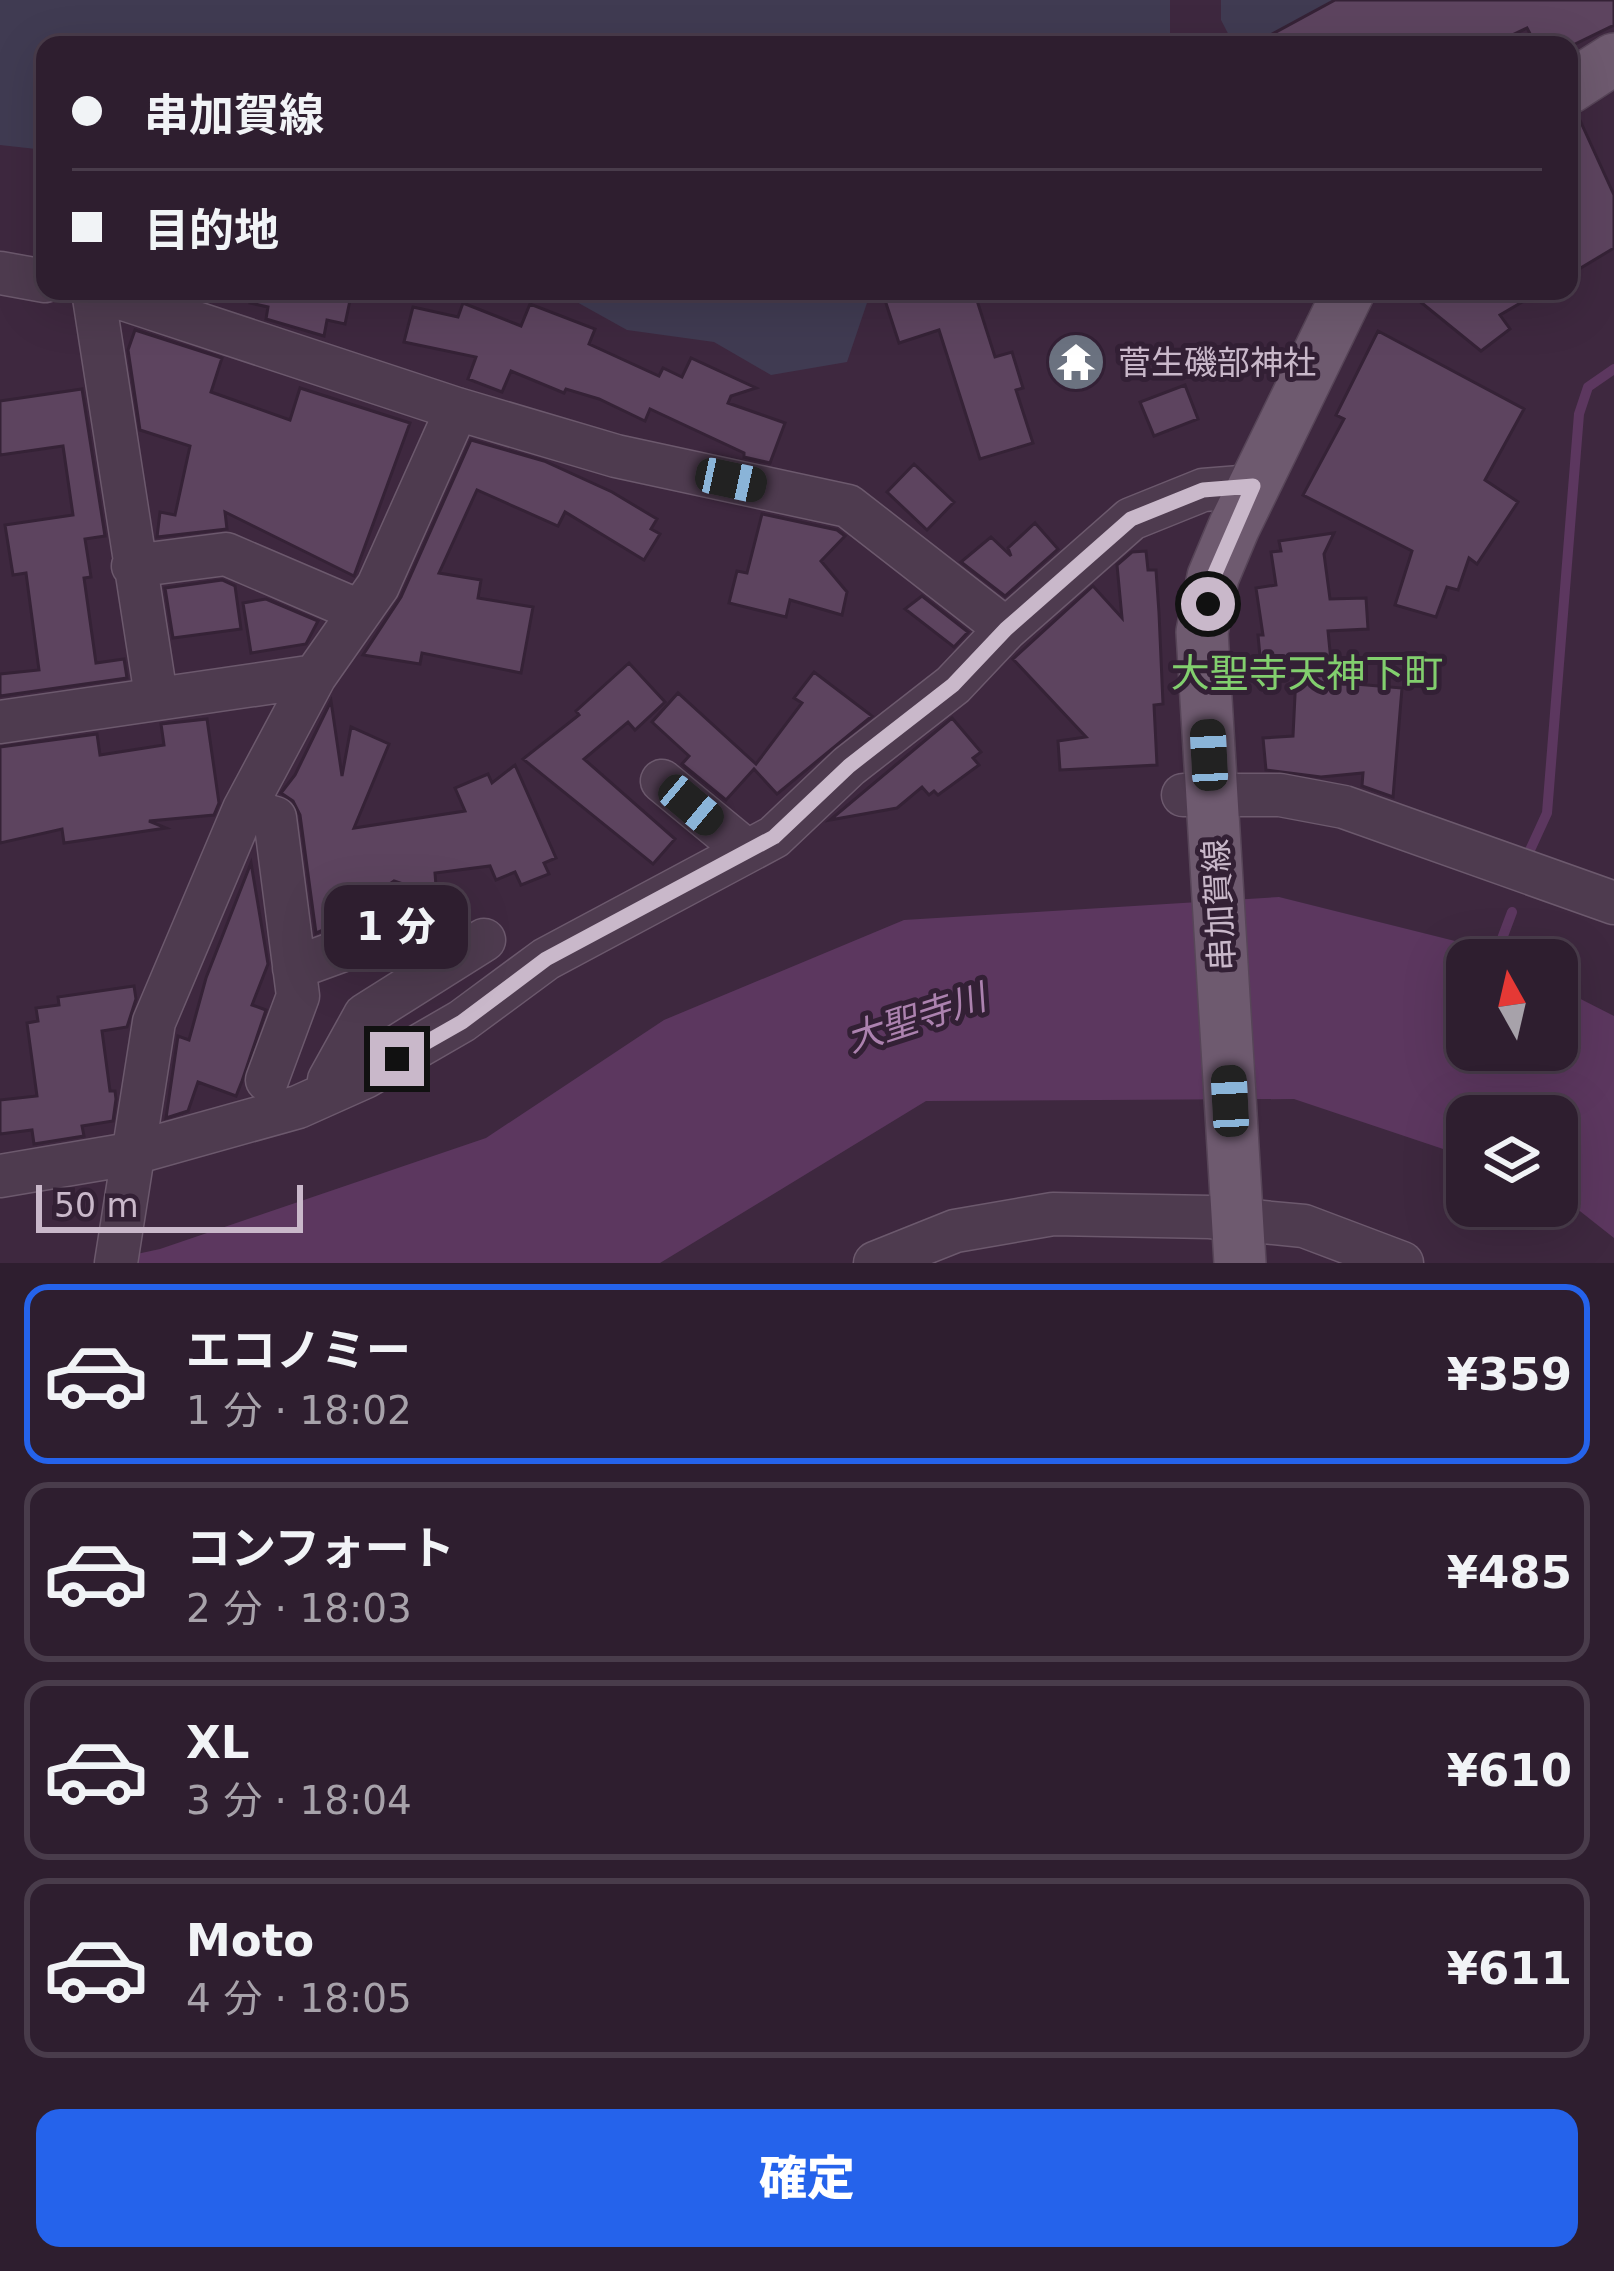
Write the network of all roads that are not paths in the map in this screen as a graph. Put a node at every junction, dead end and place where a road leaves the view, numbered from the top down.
1 (1614, 59) edge
2 (1578, 82) edge
3 (0, 273) edge
4 (36, 279) edge
5 (97, 300) edge
6 (123, 300) edge
7 (1345, 300) edge
8 (457, 410) junction
9 (1253, 486) junction
10 (134, 566) junction
11 (359, 611) junction
12 (1006, 629) junction
13 (316, 676) junction
14 (156, 696) junction
15 (0, 722) edge
16 (662, 782) dead end
17 (1203, 803) junction
18 (276, 814) junction
19 (747, 851) junction
20 (1613, 895) edge
21 (399, 905) dead end
22 (484, 940) dead end
23 (294, 968) junction
24 (333, 1085) junction
25 (127, 1174) junction
26 (0, 1176) edge
27 (1238, 1226) edge
28 (116, 1263) edge
29 (875, 1263) edge
30 (1402, 1263) edge

1 - 2 main road
3 - 4 street
5 - 10 street
6 - 8 street
7 - 9 main road, 串加賀線
8 - 11 street
8 - 12 street
9 - 12 street
9 - 17 main road, 串加賀線
10 - 11 street
10 - 14 street
11 - 13 street
12 - 19 street
13 - 14 street
13 - 18 street
14 - 15 street
16 - 19 street
17 - 20 street
17 - 27 main road, 串加賀線
18 - 23 street
18 - 25 street
19 - 24 street
21 - 23 street
22 - 24 street
23 - 24 street
24 - 25 street
25 - 26 street
25 - 28 street
27 - 29 street
27 - 30 street

